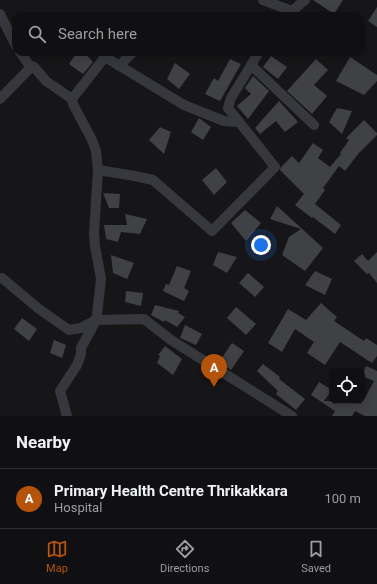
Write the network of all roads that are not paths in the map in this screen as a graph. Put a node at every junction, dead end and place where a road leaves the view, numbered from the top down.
1 (263, 0) edge
2 (305, 0) edge
3 (283, 12) edge
4 (0, 14) edge
5 (12, 38) edge
6 (23, 56) edge
7 (129, 56) edge
8 (256, 56) edge
9 (251, 65) junction
10 (32, 66) junction
11 (119, 66) junction
12 (72, 98) junction
13 (0, 99) edge
14 (239, 122) junction
15 (314, 124) dead end
16 (98, 170) junction
17 (2, 278) dead end
18 (96, 320) junction
19 (67, 416) edge
20 (292, 416) edge

1 - 3 street
2 - 3 street
4 - 5 street
6 - 10 street
7 - 11 street
8 - 9 street
9 - 14 street
9 - 15 street
10 - 12 street
10 - 13 street
11 - 12 street
11 - 14 street
12 - 16 street
14 - 16 street
16 - 18 street
17 - 18 street
18 - 19 street
18 - 20 street

